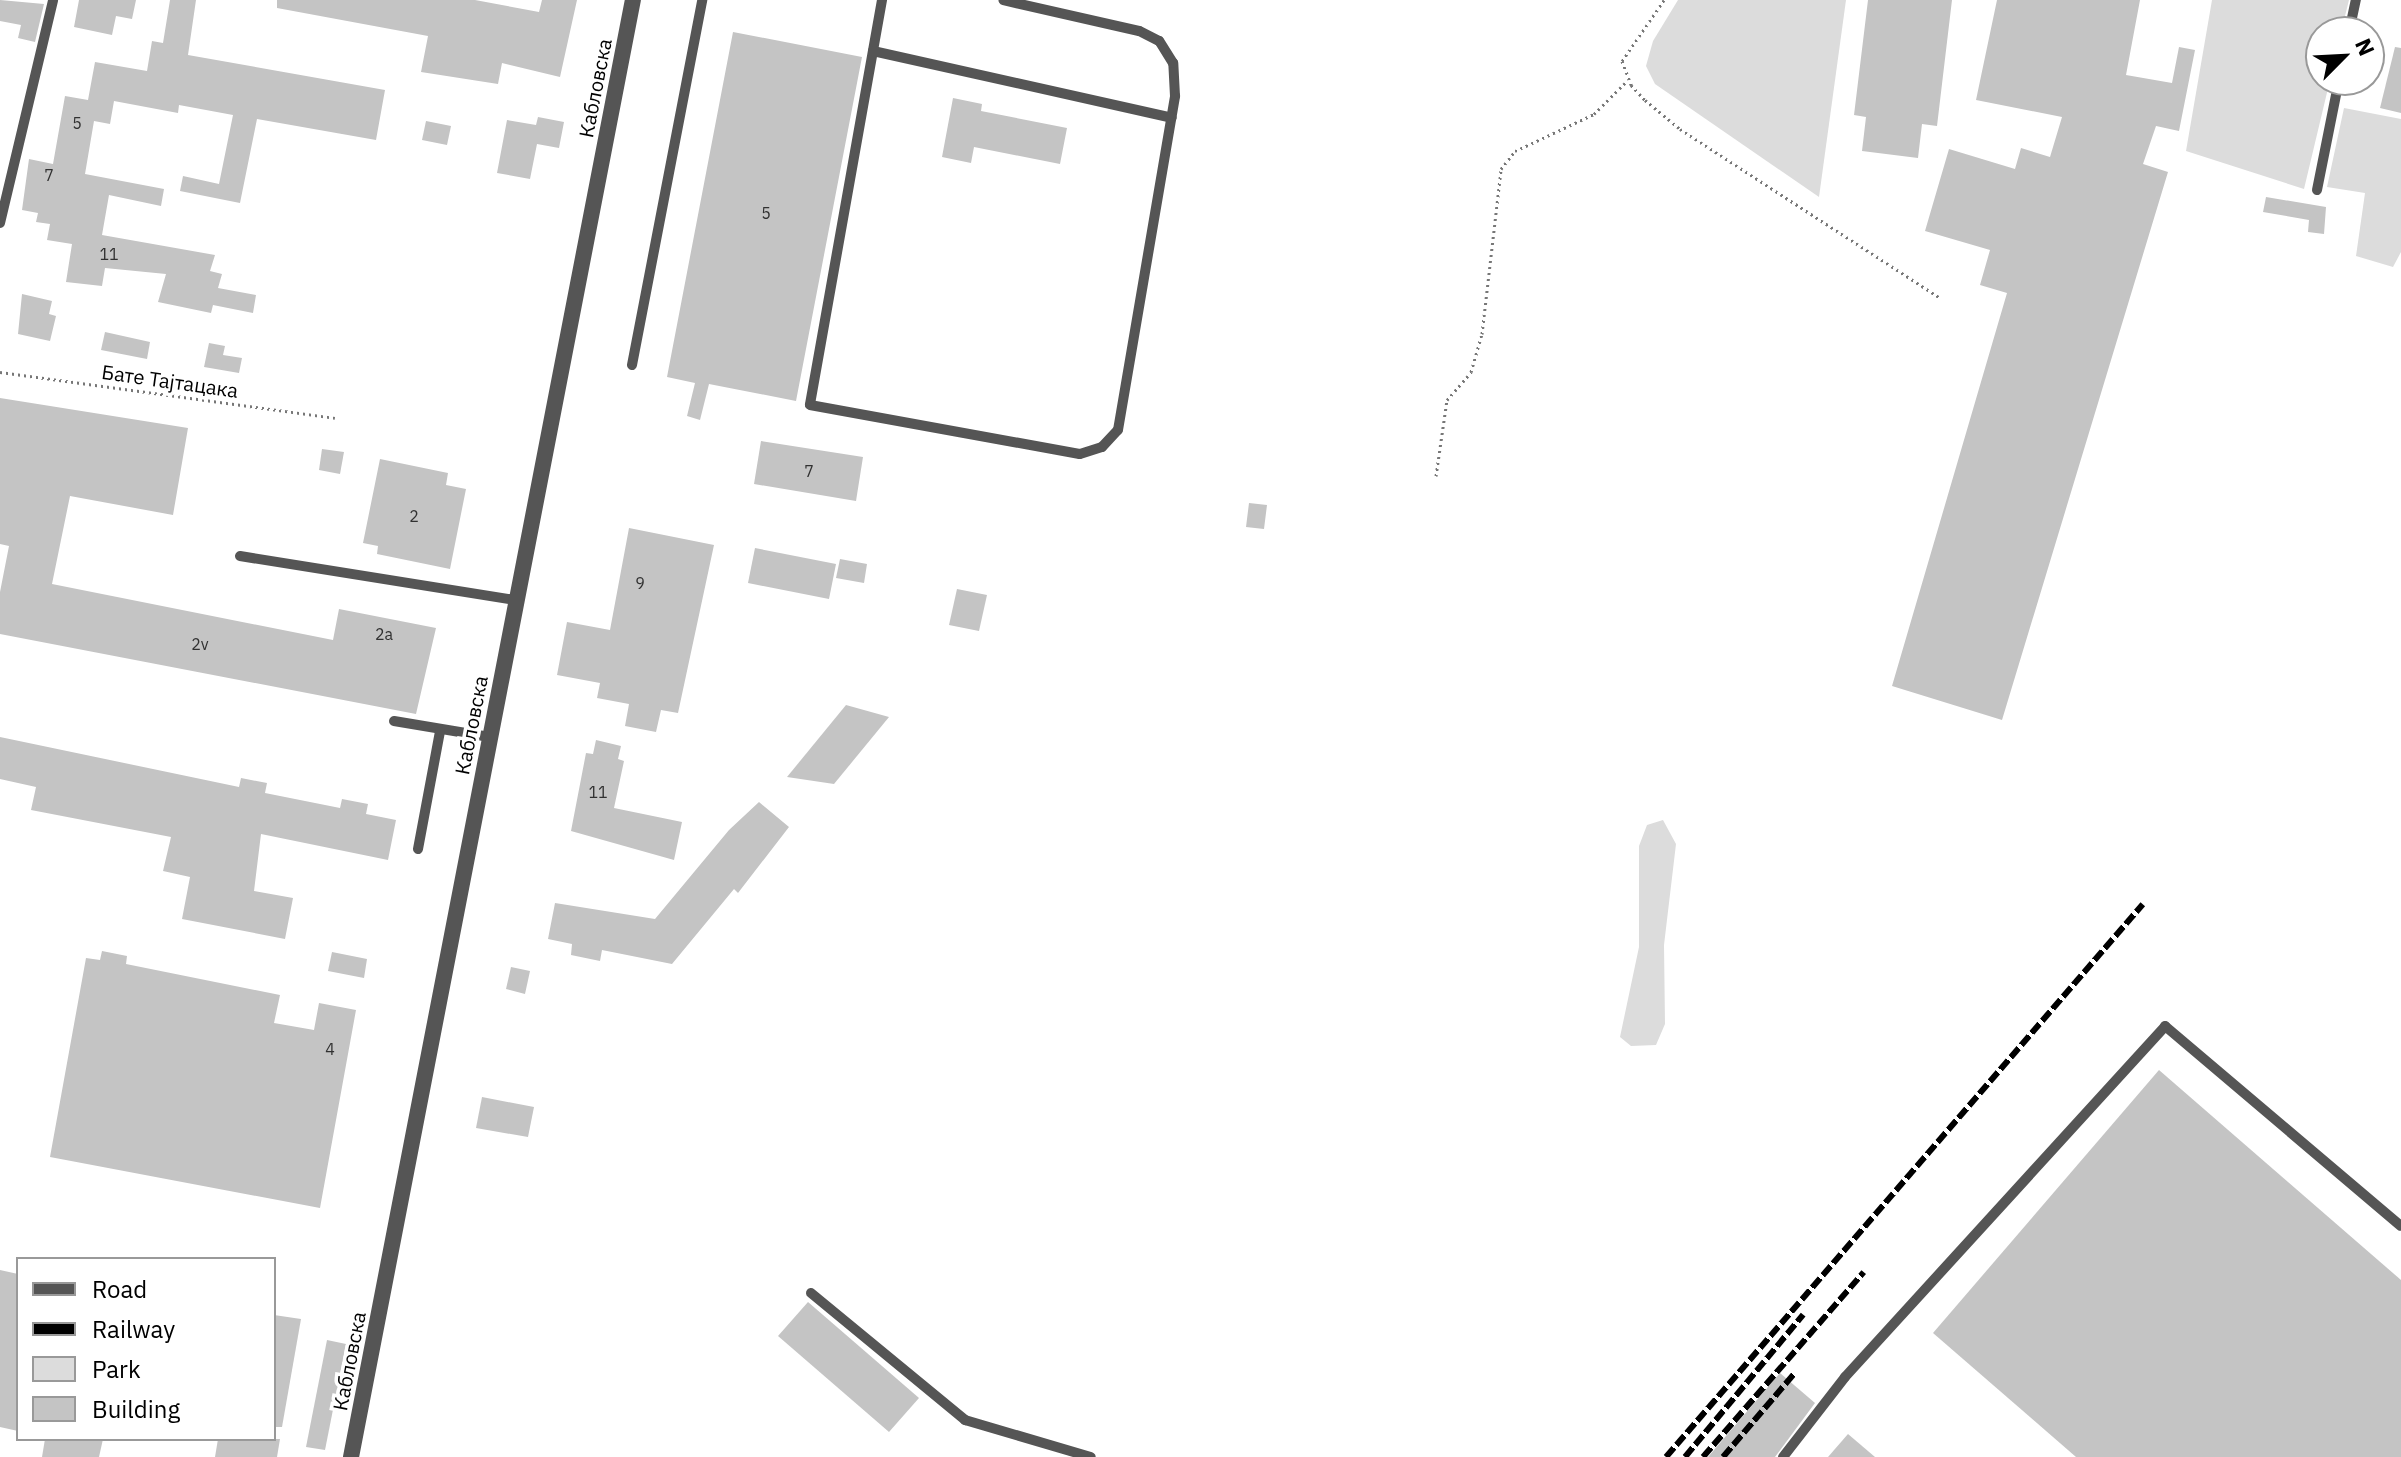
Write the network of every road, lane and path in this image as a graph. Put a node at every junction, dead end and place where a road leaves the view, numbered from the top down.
1 (53, 0) edge
2 (633, 0) edge
3 (702, 0) edge
4 (882, 0) edge
5 (1003, 0) edge
6 (1664, 0) edge
7 (873, 51) junction
8 (1628, 80) junction
9 (2336, 96) edge
10 (1172, 118) junction
11 (2317, 190) dead end
12 (0, 223) edge
13 (1939, 297) dead end
14 (632, 365) dead end
15 (0, 372) edge
16 (335, 418) dead end
17 (1436, 476) dead end
18 (240, 556) dead end
19 (515, 600) junction
20 (394, 721) dead end
21 (440, 732) junction
22 (490, 737) junction
23 (418, 849) dead end
24 (2401, 1226) edge
25 (811, 1293) dead end
26 (351, 1457) edge
27 (1091, 1457) edge
28 (1783, 1457) edge

1 - 12 lane
2 - 19 street, Кабловска
3 - 14 lane
4 - 7 lane
5 - 10 lane
6 - 8 path
7 - 10 lane
7 - 10 lane
8 - 13 path
8 - 17 path
9 - 11 lane
15 - 16 path, Бате Тајтацака
18 - 19 lane
19 - 22 street, Кабловска
20 - 21 lane
21 - 22 lane
21 - 23 lane
22 - 26 street, Кабловска
24 - 28 lane
25 - 27 lane

